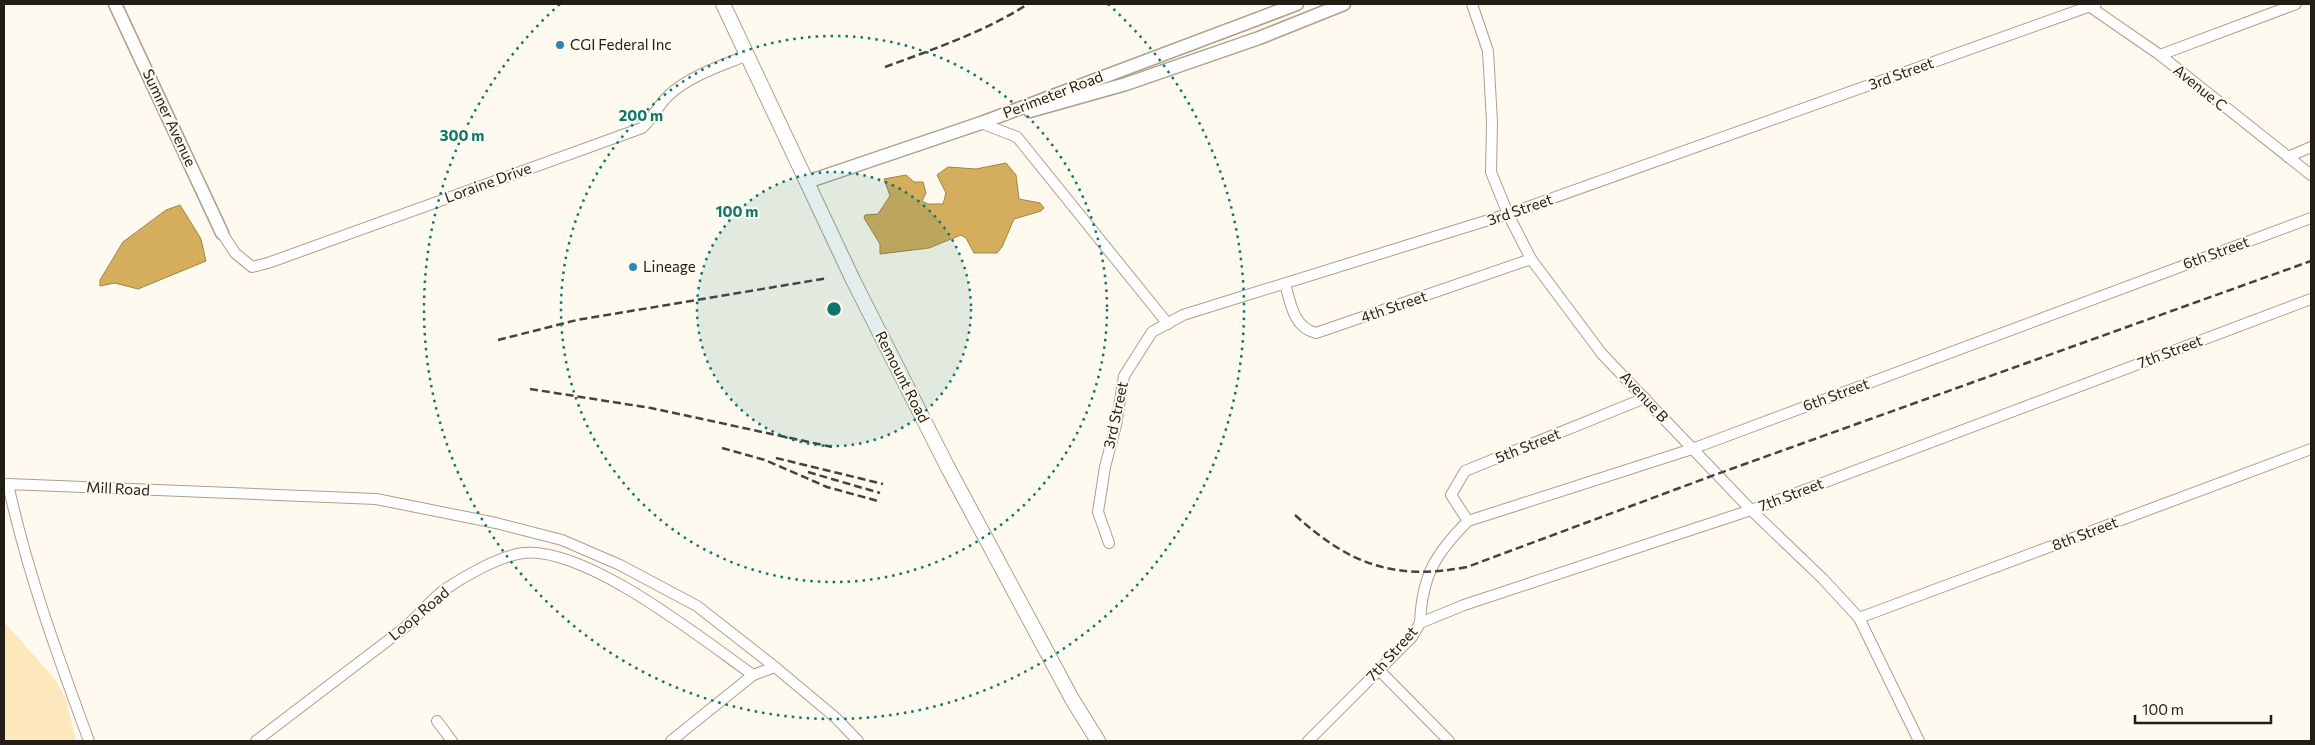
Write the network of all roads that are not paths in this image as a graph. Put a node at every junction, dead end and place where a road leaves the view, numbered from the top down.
1 (115, 4) edge
2 (723, 4) edge
3 (1298, 4) edge
4 (1344, 4) edge
5 (1472, 4) edge
6 (2296, 4) edge
7 (2090, 5) edge
8 (1193, 42) junction
9 (748, 54) junction
10 (2160, 55) junction
11 (1200, 58) junction
12 (994, 118) junction
13 (981, 123) junction
14 (2311, 148) edge
15 (2288, 157) junction
16 (2311, 175) edge
17 (807, 182) junction
18 (1508, 214) junction
19 (2311, 218) edge
20 (222, 233) joint
21 (1531, 259) junction
22 (1285, 284) junction
23 (2311, 298) edge
24 (1168, 324) junction
25 (1645, 398) junction
26 (1692, 449) junction
27 (2311, 449) edge
28 (1751, 510) junction
29 (1468, 521) junction
30 (1108, 543) dead end
31 (1859, 618) junction
32 (1420, 623) junction
33 (775, 667) junction
34 (1379, 670) junction
35 (753, 675) junction
36 (437, 721) dead end
37 (89, 741) edge
38 (256, 741) edge
39 (452, 741) edge
40 (671, 741) edge
41 (858, 741) edge
42 (1098, 741) edge
43 (1308, 741) edge
44 (1449, 741) edge
45 (1919, 741) edge

1 - 20 street, Sumner Avenue
2 - 9 main road, Remount Road
3 - 8 street, Perimeter Road
4 - 11 street
5 - 18 street, Avenue B
6 - 10 street
7 - 10 street, Avenue C
7 - 18 street, 3rd Street
8 - 11 street
8 - 12 street, Perimeter Road
9 - 17 main road, Remount Road
9 - 20 street, Loraine Drive
10 - 15 street, Avenue C
11 - 12 street
12 - 13 street, Perimeter Road
13 - 17 street, Perimeter Road
13 - 24 street
14 - 15 street
15 - 16 street, Avenue C
17 - 42 main road, Remount Road
18 - 21 street, Avenue B
18 - 22 street, 3rd Street
19 - 26 street, 6th Street
21 - 22 street, 4th Street
21 - 25 street, Avenue B
22 - 24 street, 3rd Street
23 - 28 street, 7th Street
24 - 30 street, 3rd Street
25 - 26 street, Avenue B
25 - 29 street, 5th Street
26 - 28 street, Avenue B
26 - 29 street, 6th Street
27 - 31 street, 8th Street
28 - 31 street, Avenue B
28 - 32 street, 7th Street
29 - 32 street, 6th Street
31 - 45 street, Avenue B
32 - 34 street, 7th Street
33 - 35 street
33 - 37 street, Mill Road
33 - 41 street
34 - 43 street, 7th Street
34 - 44 street
35 - 38 street, Loop Road
35 - 40 street
36 - 39 street

